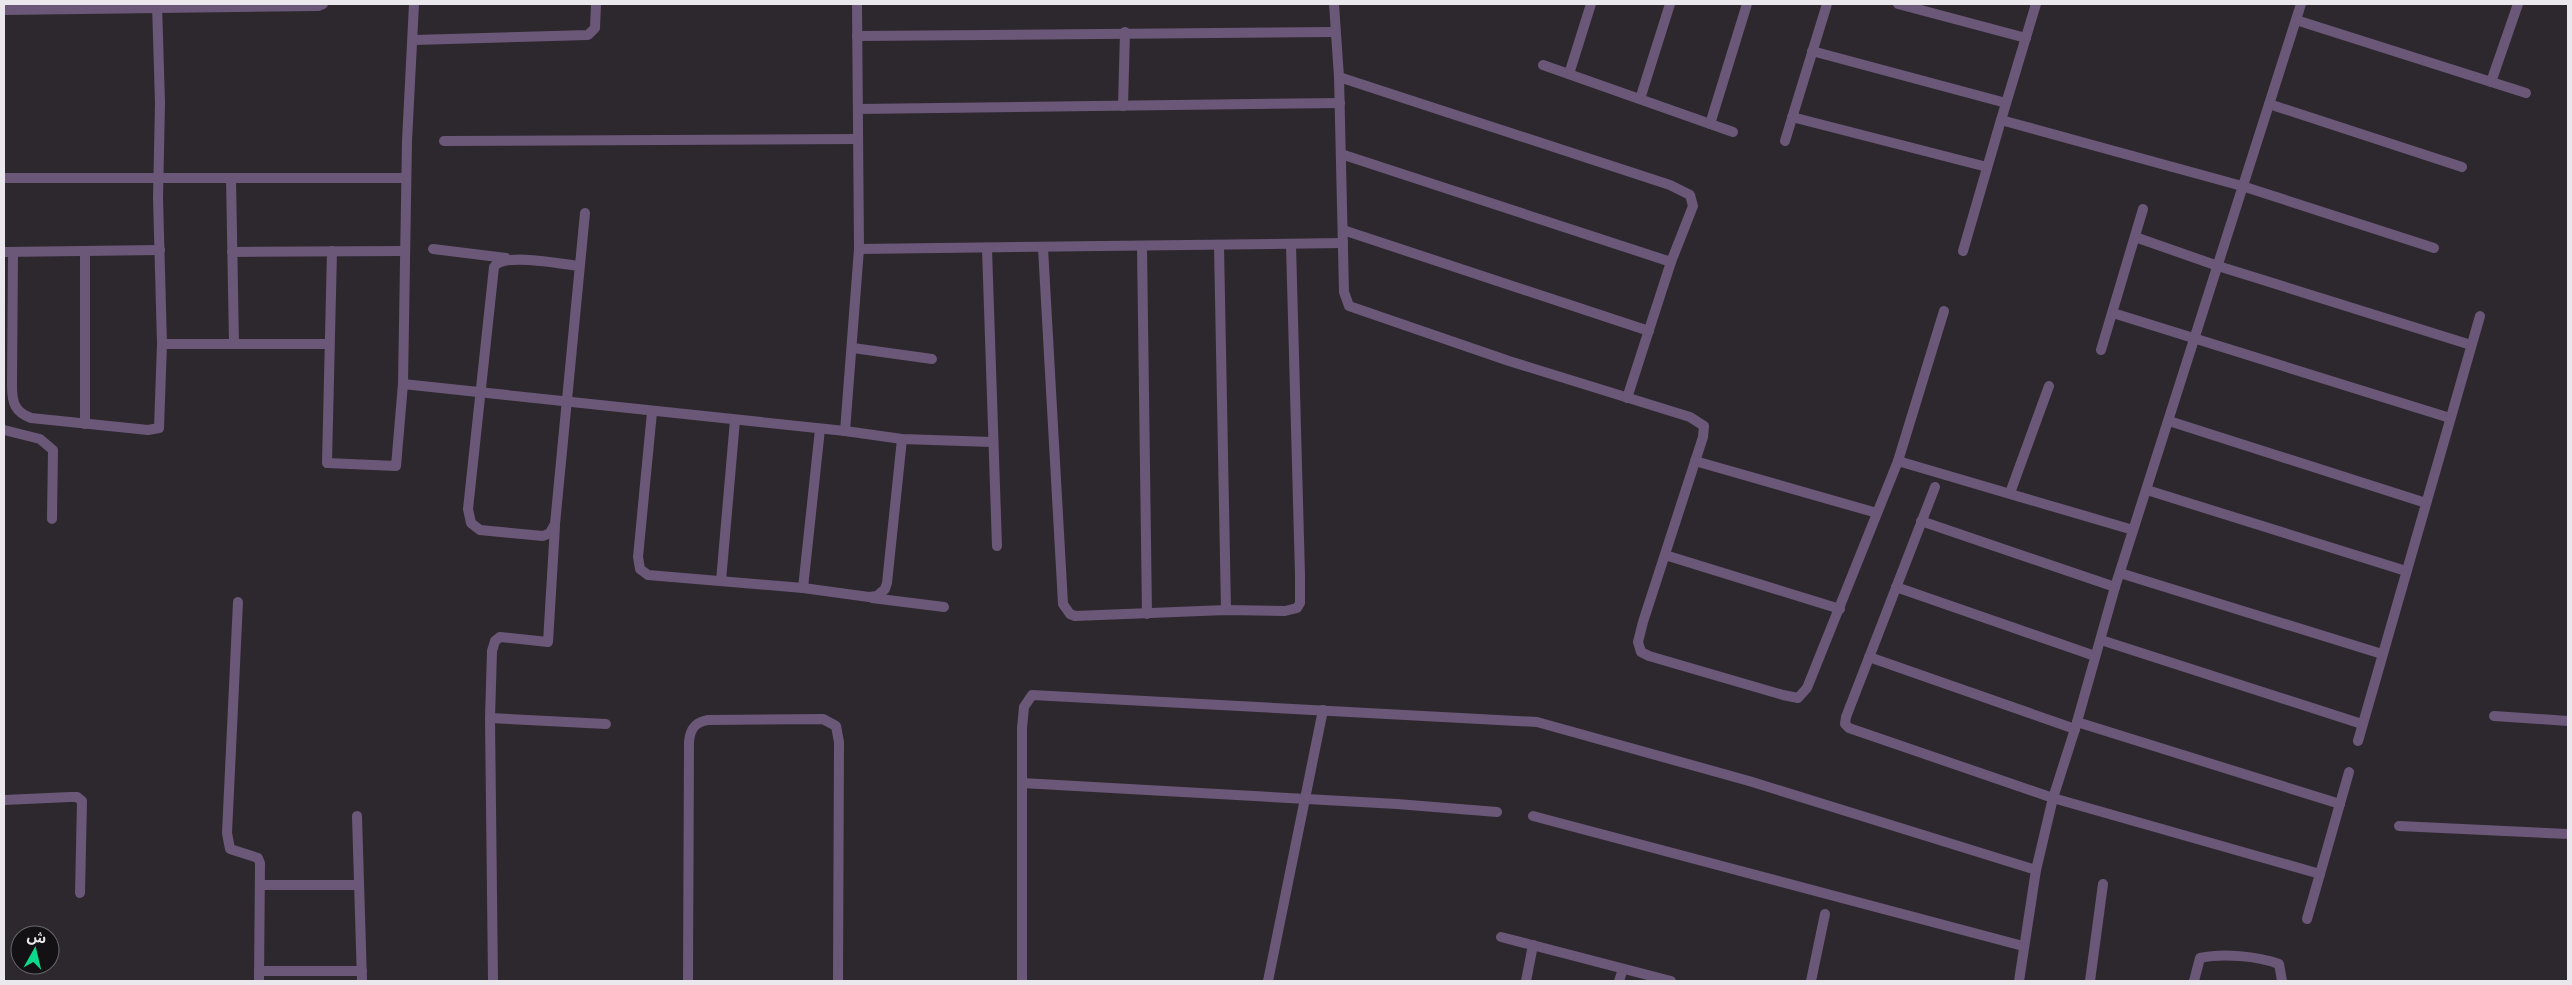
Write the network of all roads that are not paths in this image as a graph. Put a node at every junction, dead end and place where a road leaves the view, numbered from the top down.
1 (323, 4) edge
2 (414, 4) edge
3 (596, 4) edge
4 (857, 4) edge
5 (1334, 4) edge
6 (1591, 4) edge
7 (1670, 4) edge
8 (1747, 4) edge
9 (1827, 4) edge
10 (1898, 4) edge
11 (2036, 4) edge
12 (2301, 4) edge
13 (2518, 4) edge
14 (157, 6) edge
15 (4, 10) edge
16 (2296, 20) junction
17 (1125, 32) junction
18 (1335, 32) junction
19 (857, 36) junction
20 (2026, 38) junction
21 (414, 40) junction
22 (1812, 50) junction
23 (1543, 65) dead end
24 (1569, 74) junction
25 (1339, 77) junction
26 (2491, 82) junction
27 (2526, 93) dead end
28 (1640, 100) junction
29 (2006, 102) junction
30 (1340, 103) junction
31 (2269, 104) junction
32 (1123, 106) junction
33 (858, 109) junction
34 (1792, 117) junction
35 (2001, 120) junction
36 (1710, 124) junction
37 (1733, 132) dead end
38 (858, 139) junction
39 (444, 141) dead end
40 (1785, 141) dead end
41 (1341, 154) junction
42 (1987, 167) junction
43 (2462, 167) dead end
44 (4, 178) edge
45 (159, 178) junction
46 (232, 178) junction
47 (406, 178) junction
48 (2242, 186) junction
49 (2143, 209) dead end
50 (585, 213) dead end
51 (1343, 230) junction
52 (2135, 237) junction
53 (1291, 244) junction
54 (1343, 244) junction
55 (1219, 246) junction
56 (1142, 247) junction
57 (1043, 248) junction
58 (2434, 248) dead end
59 (433, 249) dead end
60 (859, 249) junction
61 (987, 249) junction
62 (160, 250) junction
63 (85, 251) junction
64 (332, 251) junction
65 (404, 251) junction
66 (1963, 251) dead end
67 (8, 252) edge
68 (232, 252) junction
69 (510, 259) junction
70 (1671, 262) junction
71 (580, 266) junction
72 (2218, 266) junction
73 (1944, 311) dead end
74 (2113, 313) junction
75 (2480, 316) dead end
76 (1649, 331) junction
77 (2194, 339) junction
78 (162, 344) junction
79 (234, 344) junction
80 (329, 344) junction
81 (2471, 345) junction
82 (853, 348) junction
83 (2101, 350) dead end
84 (932, 359) dead end
85 (403, 384) junction
86 (2049, 386) dead end
87 (479, 393) junction
88 (1627, 398) junction
89 (567, 403) junction
90 (652, 412) junction
91 (2450, 418) junction
92 (735, 420) junction
93 (2170, 421) junction
94 (85, 424) junction
95 (820, 429) junction
96 (4, 430) edge
97 (845, 431) junction
98 (902, 439) junction
99 (992, 442) junction
100 (1695, 461) junction
101 (1898, 461) junction
102 (1935, 487) dead end
103 (2147, 490) junction
104 (2010, 493) junction
105 (2426, 503) junction
106 (1877, 513) junction
107 (556, 516) junction
108 (52, 519) dead end
109 (1921, 521) junction
110 (2134, 530) junction
111 (997, 546) dead end
112 (1665, 555) junction
113 (2406, 572) junction
114 (2120, 573) junction
115 (721, 581) junction
116 (1896, 587) junction
117 (2115, 587) junction
118 (803, 588) junction
119 (869, 598) junction
120 (238, 602) dead end
121 (944, 606) dead end
122 (1840, 609) junction
123 (1226, 610) junction
124 (1147, 614) junction
125 (2101, 640) junction
126 (2382, 654) junction
127 (2095, 656) junction
128 (1869, 657) junction
129 (1323, 710) junction
130 (2494, 716) dead end
131 (490, 718) junction
132 (2568, 721) edge
133 (606, 724) dead end
134 (2362, 724) junction
135 (2076, 726) junction
136 (2358, 741) dead end
137 (2349, 772) dead end
138 (1022, 783) junction
139 (2054, 798) junction
140 (1304, 799) junction
141 (4, 800) edge
142 (2340, 804) junction
143 (1497, 812) dead end
144 (357, 816) dead end
145 (1532, 816) dead end
146 (2399, 826) dead end
147 (2568, 834) edge
148 (2036, 870) junction
149 (2320, 874) junction
150 (2103, 884) dead end
151 (260, 885) junction
152 (359, 885) junction
153 (80, 893) dead end
154 (1825, 914) dead end
155 (2307, 920) dead end
156 (1501, 937) dead end
157 (1533, 945) junction
158 (2024, 946) junction
159 (1623, 969) junction
160 (259, 976) edge
161 (362, 976) edge
162 (493, 981) edge
163 (688, 981) edge
164 (838, 981) edge
165 (1022, 981) edge
166 (1268, 981) edge
167 (1526, 981) edge
168 (1619, 981) edge
169 (1671, 981) edge
170 (1811, 981) edge
171 (2019, 981) edge
172 (2090, 981) edge
173 (2194, 981) edge
174 (2282, 981) edge

1 - 14 street
2 - 21 street
3 - 21 street
4 - 19 street
5 - 18 street
6 - 24 street
7 - 28 street
8 - 36 street
9 - 22 street
10 - 20 street
11 - 20 street
12 - 16 street
13 - 26 street
14 - 15 street
14 - 45 street
16 - 26 street
16 - 31 street
17 - 18 street
17 - 19 street
17 - 32 street
18 - 25 street
19 - 33 street
20 - 29 street
21 - 47 street
22 - 29 street
22 - 34 street
23 - 24 street
24 - 28 street
25 - 30 street
25 - 70 street
26 - 27 street
28 - 36 street
29 - 35 street
30 - 32 street
30 - 41 street
31 - 43 street
31 - 48 street
32 - 33 street
33 - 38 street
34 - 40 street
34 - 42 street
35 - 42 street
35 - 48 street
36 - 37 street
38 - 39 street
38 - 60 street
41 - 51 street
41 - 70 street
42 - 66 street
44 - 45 street
45 - 46 street
45 - 62 street
46 - 47 street
46 - 68 street
47 - 65 street
48 - 58 street
48 - 72 street
49 - 52 street
50 - 71 street
51 - 54 street
51 - 76 street
52 - 72 street
52 - 74 street
53 - 54 street
53 - 55 street
53 - 123 street
54 - 88 street
55 - 56 street
55 - 123 street
56 - 57 street
56 - 124 street
57 - 61 street
57 - 124 street
59 - 69 street
60 - 61 street
60 - 82 street
61 - 99 street
62 - 63 street
62 - 78 street
63 - 67 street
63 - 94 street
64 - 65 street
64 - 68 street
64 - 80 street
65 - 85 street
67 - 94 street
68 - 79 street
69 - 71 street
69 - 87 street
70 - 76 street
71 - 89 street
72 - 77 street
72 - 81 street
73 - 101 street
74 - 77 street
74 - 83 street
75 - 81 street
76 - 88 street
77 - 91 street
77 - 93 street
78 - 79 street
78 - 94 street
79 - 80 street
80 - 85 street
81 - 91 street
82 - 84 street
82 - 97 street
85 - 87 street
86 - 104 street
87 - 89 street
87 - 107 street
88 - 100 street
89 - 90 street
89 - 107 street
90 - 92 street
90 - 115 street
91 - 105 street
92 - 95 street
92 - 115 street
93 - 103 street
93 - 105 street
95 - 97 street
95 - 118 street
96 - 108 street
97 - 98 street
98 - 99 street
98 - 119 street
99 - 111 street
100 - 106 street
100 - 112 street
101 - 104 street
101 - 106 street
102 - 109 street
103 - 110 street
103 - 113 street
104 - 110 street
105 - 113 street
106 - 122 street
107 - 131 street
109 - 116 street
109 - 117 street
110 - 114 street
112 - 122 street
112 - 122 street
113 - 126 street
114 - 117 street
114 - 126 street
115 - 118 street
116 - 127 street
116 - 128 street
117 - 125 street
118 - 119 street
119 - 121 street
120 - 151 street
123 - 124 street
125 - 127 street
125 - 134 street
126 - 134 street
127 - 135 street
128 - 135 street
128 - 139 street
129 - 138 street
129 - 140 street
129 - 148 street
130 - 132 street
131 - 133 street
131 - 162 street
134 - 136 street
135 - 139 street
135 - 142 street
137 - 142 street
138 - 140 street
138 - 165 street
139 - 148 street
139 - 149 street
140 - 143 street
140 - 166 street
141 - 153 street
142 - 149 street
144 - 152 street
145 - 158 street
146 - 147 street
148 - 158 street
149 - 155 street
150 - 172 street
151 - 152 street
151 - 160 street
152 - 161 street
154 - 170 street
156 - 157 street
157 - 159 street
157 - 167 street
158 - 171 street
159 - 168 street
159 - 169 street
160 - 161 street
163 - 164 street
173 - 174 street

